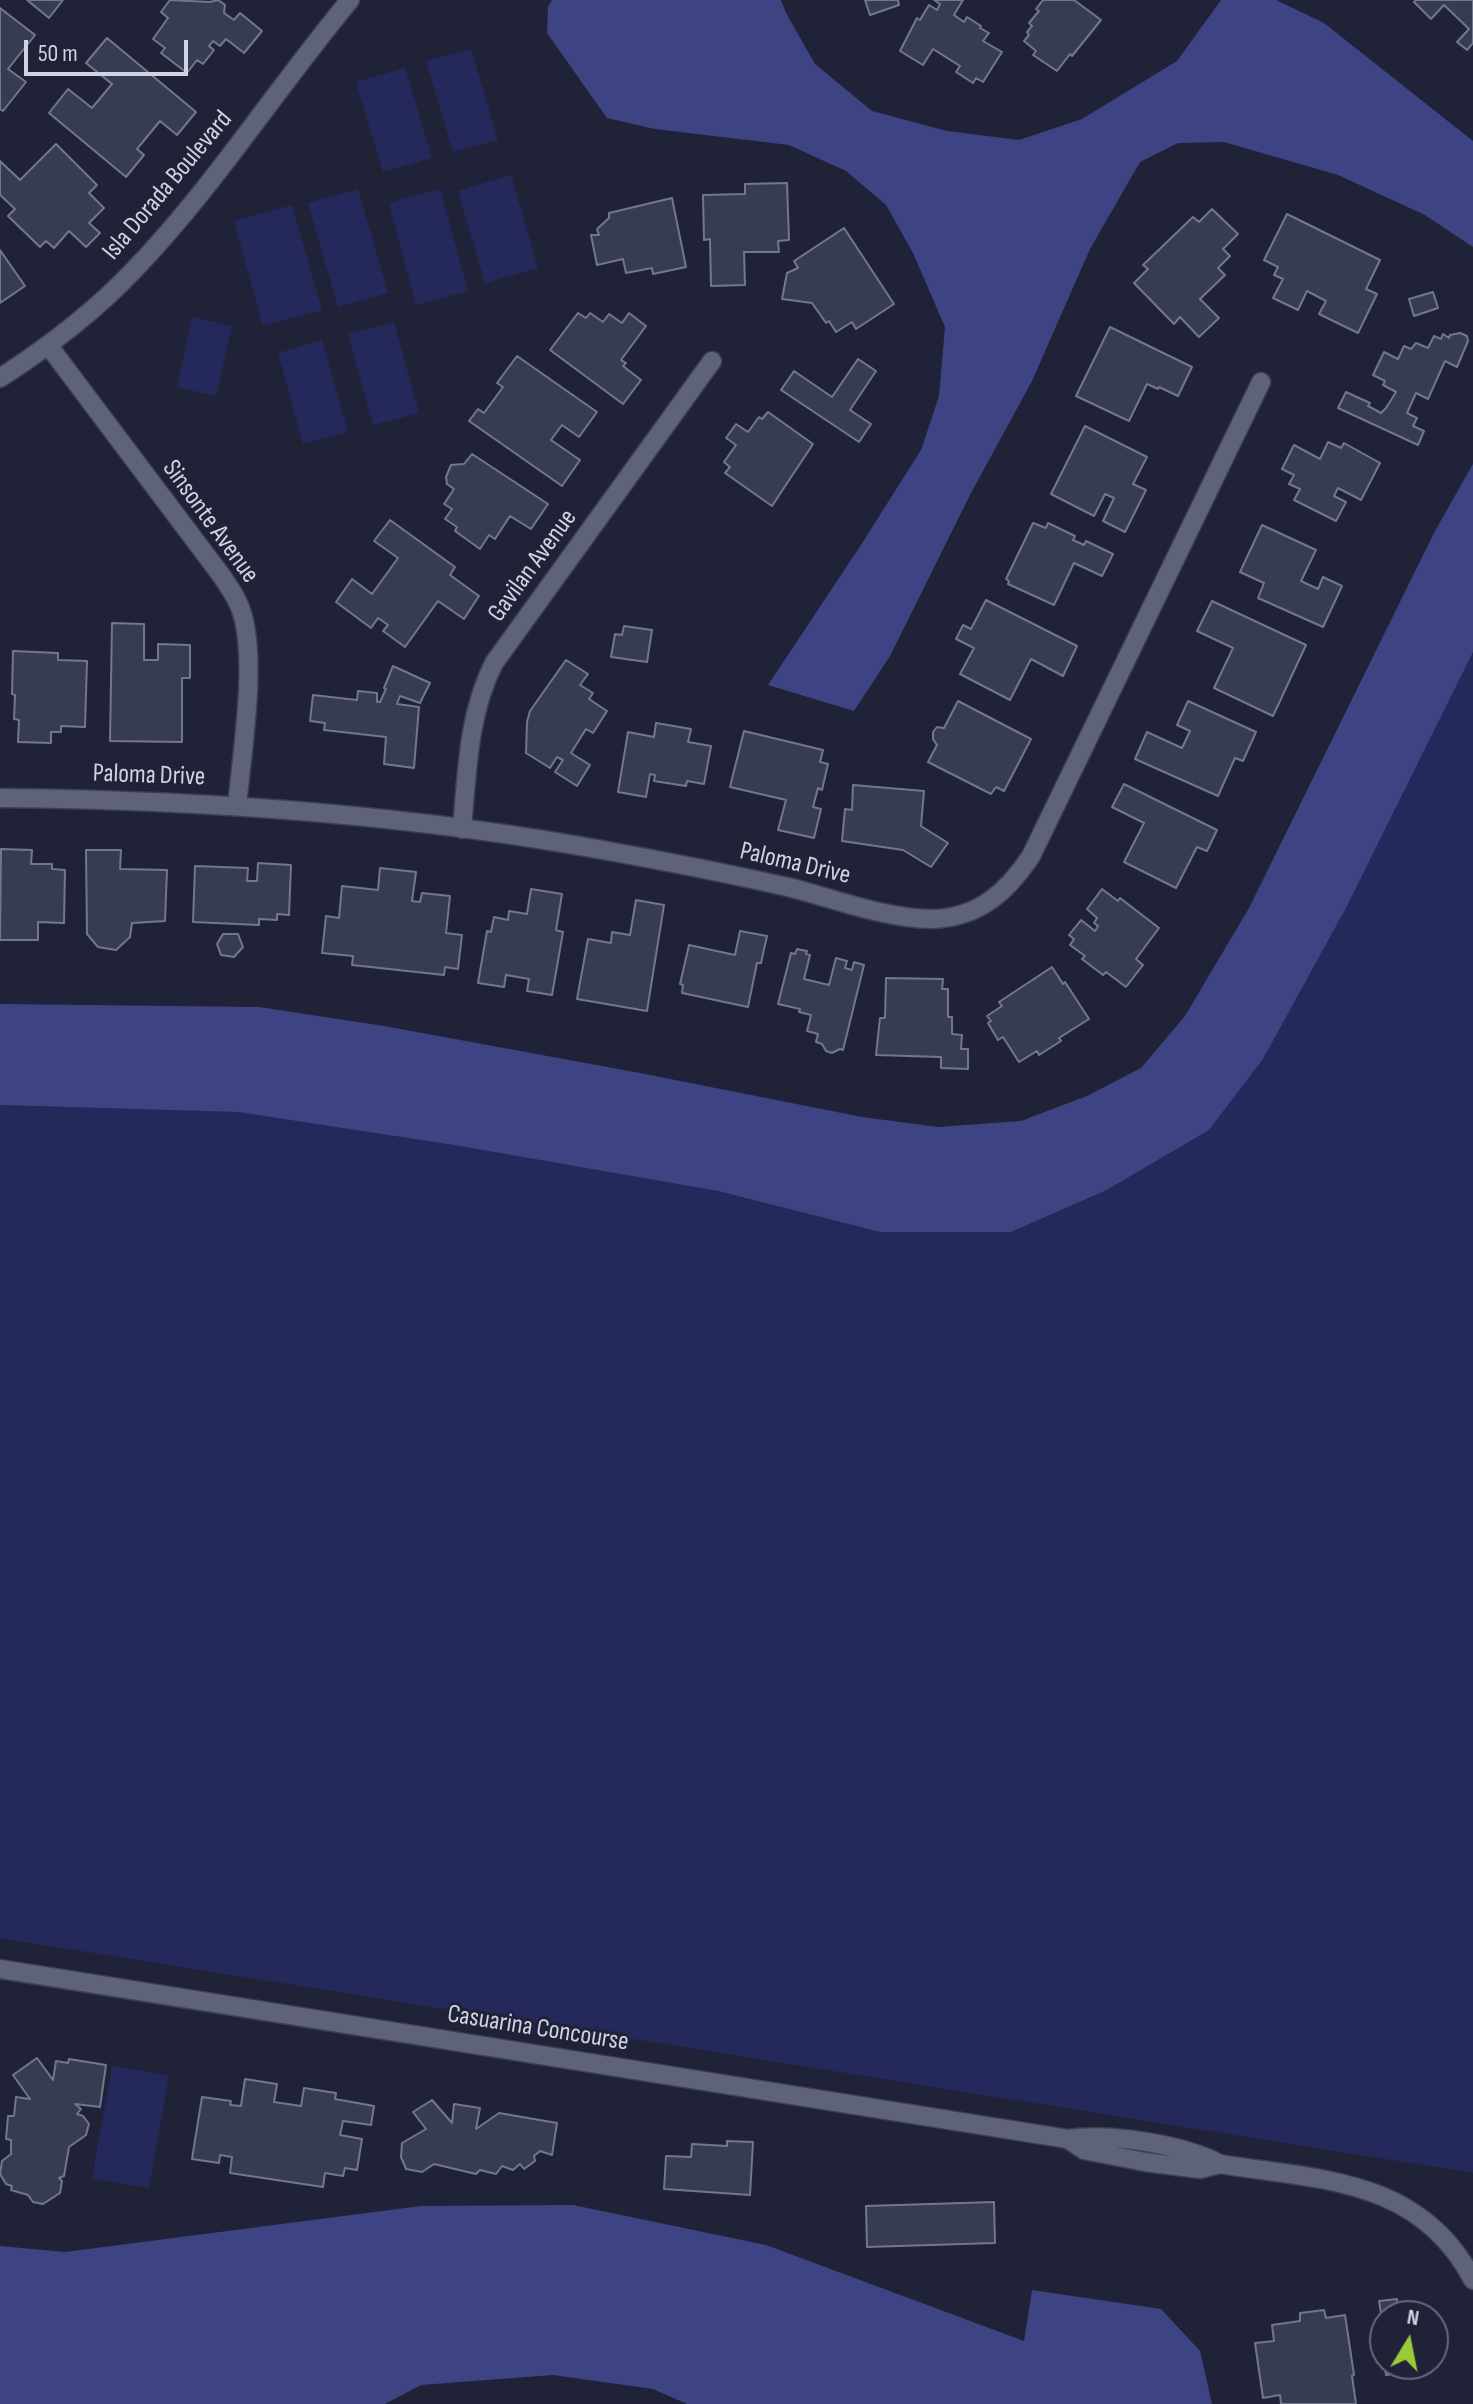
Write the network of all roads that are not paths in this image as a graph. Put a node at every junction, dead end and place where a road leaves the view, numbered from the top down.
1 (350, 0) edge
2 (48, 345) junction
3 (712, 361) dead end
4 (0, 378) edge
5 (1261, 382) dead end
6 (0, 798) edge
7 (237, 806) junction
8 (462, 829) junction
9 (0, 1969) edge
10 (1473, 2280) edge

1 - 2 street, Isla Dorada Boulevard
2 - 4 street, Isla Dorada Boulevard
2 - 7 street, Sinsonte Avenue
3 - 8 street, Gavilan Avenue
5 - 8 street, Paloma Drive
6 - 7 street, Paloma Drive
7 - 8 street, Paloma Drive
9 - 10 street, Casuarina Concourse

